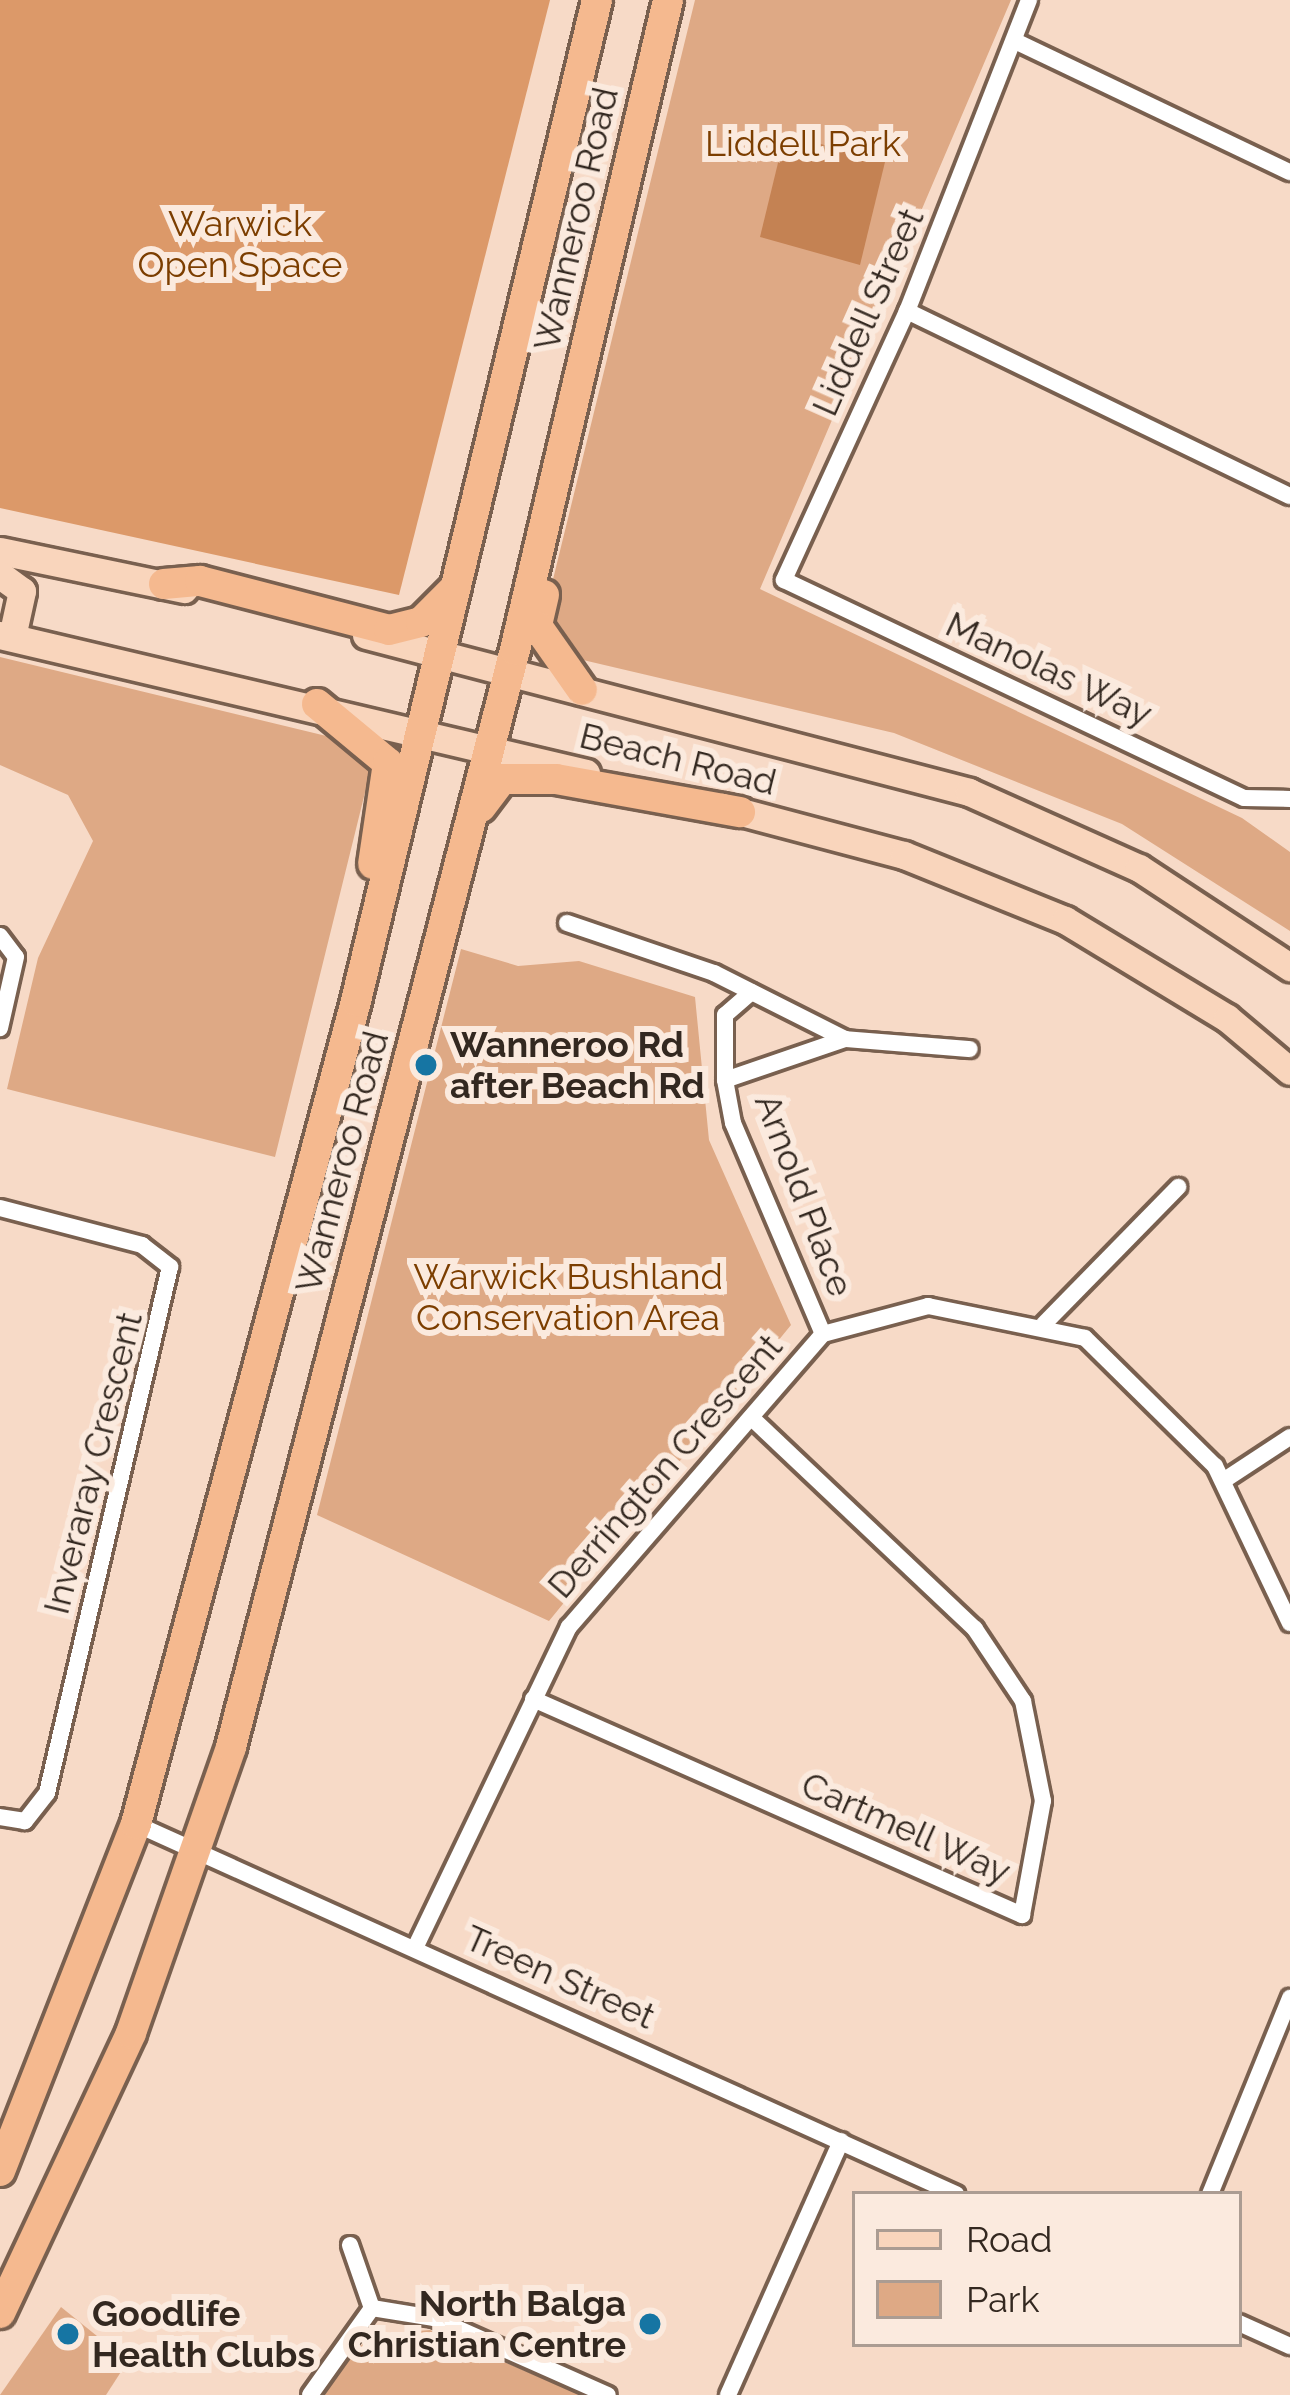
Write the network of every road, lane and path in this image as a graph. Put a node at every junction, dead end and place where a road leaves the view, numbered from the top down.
1 (597, 0) edge
2 (668, 0) edge
3 (1029, 0) edge
4 (1019, 43) junction
5 (1290, 172) edge
6 (598, 294) junction
7 (907, 311) junction
8 (1290, 496) edge
9 (0, 551) edge
10 (0, 575) edge
11 (784, 580) joint
12 (459, 582) junction
13 (164, 584) junction
14 (6, 636) edge
15 (442, 654) junction
16 (508, 672) junction
17 (582, 690) junction
18 (316, 704) junction
19 (424, 732) junction
20 (490, 748) junction
21 (1290, 799) edge
22 (740, 812) junction
23 (471, 823) junction
24 (567, 923) dead end
25 (0, 937) edge
26 (1290, 967) edge
27 (752, 992) junction
28 (356, 1000) junction
29 (0, 1028) edge
30 (845, 1040) junction
31 (970, 1049) dead end
32 (1290, 1071) edge
33 (725, 1080) junction
34 (1178, 1187) dead end
35 (0, 1208) edge
36 (1044, 1324) junction
37 (823, 1334) junction
38 (751, 1417) junction
39 (1290, 1437) edge
40 (1223, 1481) junction
41 (1290, 1623) edge
42 (533, 1699) junction
43 (0, 1817) edge
44 (136, 1824) junction
45 (201, 1847) junction
46 (415, 1948) junction
47 (1290, 1997) edge
48 (1285, 2037) edge
49 (841, 2141) junction
50 (0, 2171) edge
51 (949, 2191) edge
52 (1211, 2191) edge
53 (350, 2245) dead end
54 (372, 2308) junction
55 (0, 2313) edge
56 (1242, 2324) edge
57 (1290, 2347) edge
58 (310, 2395) edge
59 (608, 2395) edge
60 (728, 2395) edge

1 - 12 highway, Wanneroo Road
2 - 6 highway, Wanneroo Road
3 - 4 street, Liddell Street
4 - 5 street
4 - 7 street, Liddell Street
6 - 16 highway, Wanneroo Road
6 - 17 highway
7 - 8 street
7 - 11 street, Liddell Street
9 - 13 main road, Beach Road
10 - 14 main road
11 - 21 street, Manolas Way
12 - 13 highway
12 - 15 highway, Wanneroo Road
13 - 15 main road, Beach Road
14 - 18 main road, Beach Road
15 - 16 main road, Beach Road
15 - 19 highway, Wanneroo Road
16 - 17 main road, Beach Road
16 - 20 highway, Wanneroo Road
17 - 26 main road, Beach Road
18 - 19 main road, Beach Road
18 - 28 highway
19 - 20 main road, Beach Road
19 - 28 highway, Wanneroo Road
20 - 22 main road, Beach Road
20 - 23 highway, Wanneroo Road
22 - 23 highway
22 - 32 main road, Beach Road
23 - 45 highway, Wanneroo Road
24 - 27 street
25 - 29 street
27 - 30 street
27 - 33 street, Arnold Place
28 - 44 highway, Wanneroo Road
30 - 31 street, Arnold Place
30 - 33 street, Arnold Place
33 - 37 street, Arnold Place
34 - 36 street
35 - 43 street, Inveraray Crescent
36 - 37 street, Derrington Crescent
36 - 40 street, Derrington Crescent
37 - 38 street, Derrington Crescent
38 - 42 street, Derrington Crescent
38 - 42 street, Cartmell Way
39 - 40 street
40 - 41 street, Derrington Crescent
42 - 46 street, Derrington Crescent
44 - 45 street, Treen Street
44 - 50 highway, Wanneroo Road
45 - 46 street, Treen Street
45 - 55 highway, Wanneroo Road
46 - 49 street, Treen Street
47 - 48 street
48 - 52 street
49 - 51 street, Treen Street
49 - 60 street
53 - 54 street
54 - 58 street
54 - 59 street
56 - 57 street

